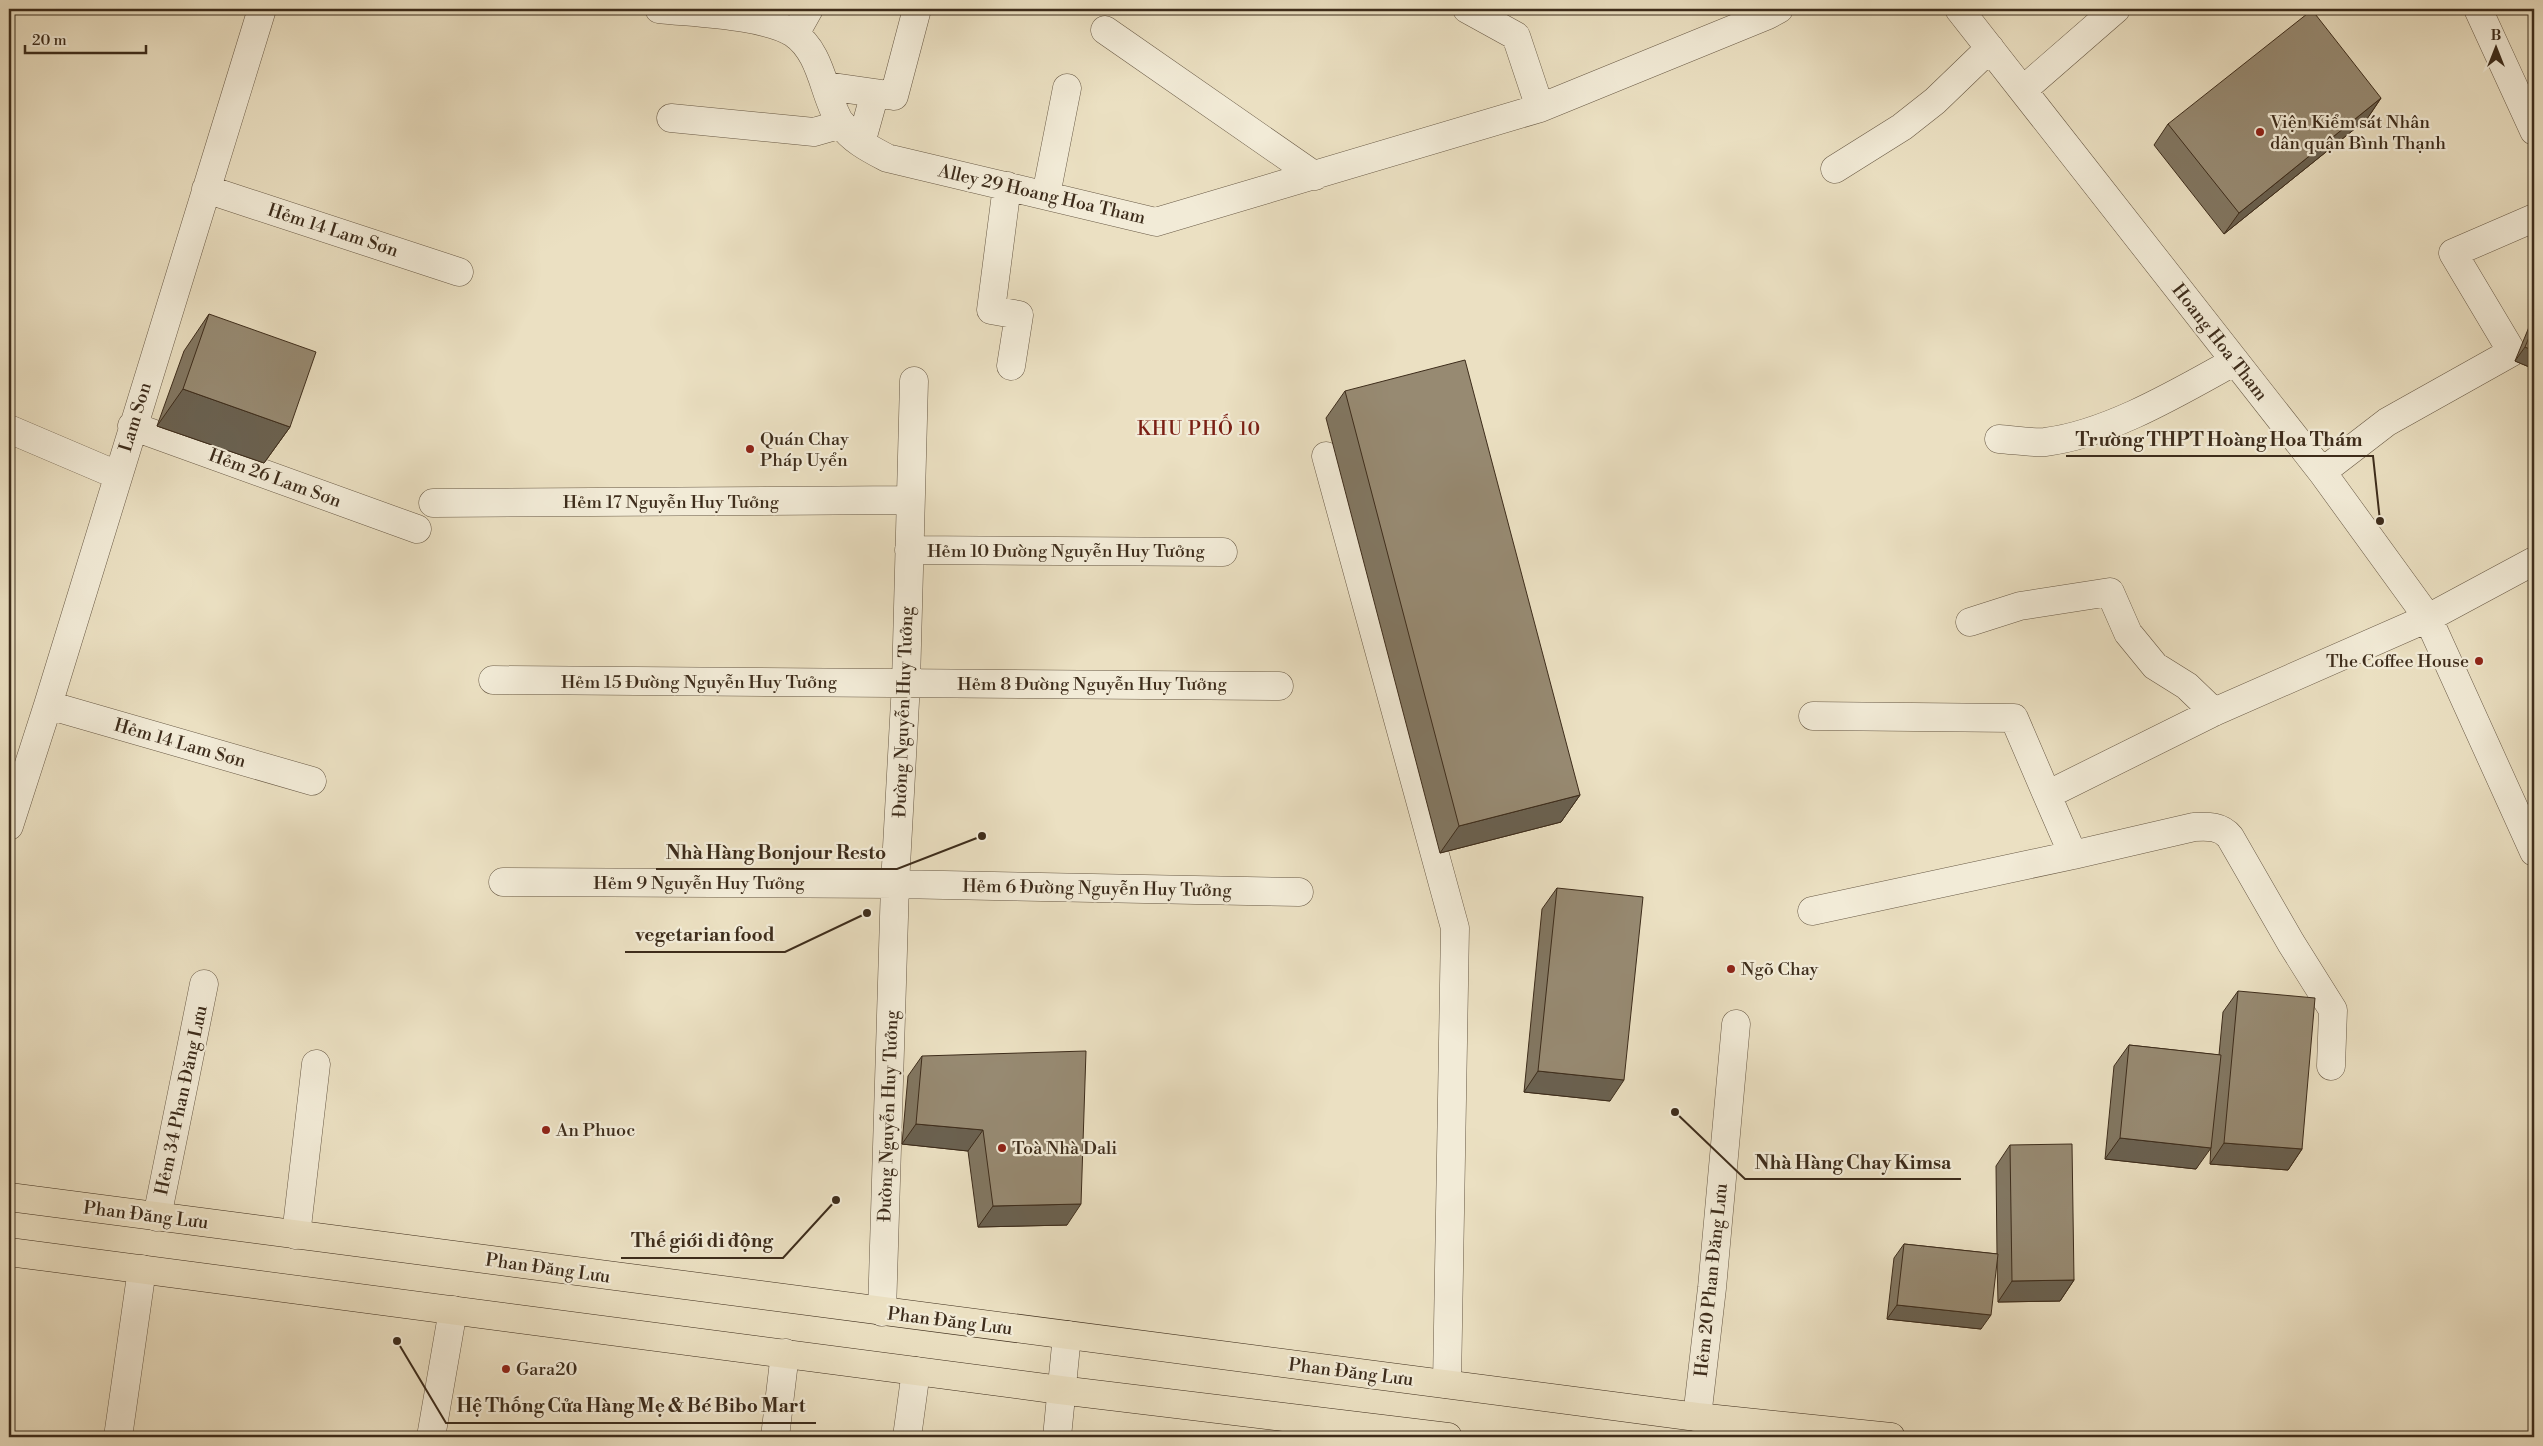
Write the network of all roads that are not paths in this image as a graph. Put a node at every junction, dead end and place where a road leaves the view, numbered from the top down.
1 (262, 9) edge
2 (647, 9) edge
3 (658, 9) edge
4 (809, 9) edge
5 (917, 9) edge
6 (1467, 9) edge
7 (1779, 9) edge
8 (1959, 9) edge
9 (2116, 9) edge
10 (2478, 9) edge
11 (1105, 30) dead end
12 (795, 34) junction
13 (1990, 48) junction
14 (826, 86) junction
15 (1067, 88) dead end
16 (2023, 90) junction
17 (875, 93) junction
18 (1540, 108) junction
19 (671, 118) dead end
20 (842, 124) junction
21 (2534, 131) edge
22 (861, 144) junction
23 (1835, 169) dead end
24 (1315, 176) junction
25 (1008, 186) junction
26 (206, 189) junction
27 (1046, 195) junction
28 (2534, 218) edge
29 (459, 272) dead end
30 (2235, 361) junction
31 (1012, 366) dead end
32 (914, 381) dead end
33 (132, 426) junction
34 (9, 428) edge
35 (1999, 439) dead end
36 (1326, 456) dead end
37 (2322, 472) junction
38 (117, 475) junction
39 (910, 500) junction
40 (433, 503) dead end
41 (417, 529) dead end
42 (909, 550) junction
43 (1223, 552) dead end
44 (2534, 561) edge
45 (2428, 618) junction
46 (1970, 622) dead end
47 (493, 680) dead end
48 (906, 683) junction
49 (1278, 686) dead end
50 (48, 705) junction
51 (2214, 712) junction
52 (1813, 716) dead end
53 (312, 781) dead end
54 (2047, 795) junction
55 (9, 826) edge
56 (2534, 852) edge
57 (2073, 856) junction
58 (503, 882) dead end
59 (895, 884) junction
60 (1299, 892) dead end
61 (1812, 911) dead end
62 (204, 984) dead end
63 (1736, 1024) dead end
64 (316, 1064) dead end
65 (2332, 1066) dead end
66 (9, 1197) edge
67 (157, 1216) junction
68 (296, 1235) junction
69 (9, 1252) edge
70 (142, 1269) junction
71 (453, 1310) junction
72 (882, 1312) junction
73 (1067, 1335) junction
74 (785, 1353) junction
75 (916, 1371) junction
76 (1447, 1384) junction
77 (1060, 1390) junction
78 (1697, 1417) junction
79 (1354, 1432) edge
80 (118, 1437) edge
81 (431, 1437) edge
82 (774, 1437) edge
83 (907, 1437) edge
84 (1057, 1437) edge
85 (1448, 1437) edge
86 (1883, 1437) edge

1 - 26 street, Lam Son
2 - 3 street
3 - 12 street
4 - 12 street
5 - 17 street
6 - 18 street
7 - 18 street, Alley 29 Hoang Hoa Tham
8 - 13 street, Hoang Hoa Tham
9 - 16 street
10 - 21 street
11 - 24 street
12 - 14 street, Alley 29 Hoang Hoa Tham
13 - 16 street, Hoang Hoa Tham
13 - 23 street
14 - 17 street
14 - 20 street, Alley 29 Hoang Hoa Tham
15 - 27 street
16 - 30 street, Hoang Hoa Tham
17 - 22 street
18 - 24 street, Alley 29 Hoang Hoa Tham
19 - 20 street
20 - 22 street, Alley 29 Hoang Hoa Tham
22 - 25 street, Alley 29 Hoang Hoa Tham
24 - 27 street, Alley 29 Hoang Hoa Tham
25 - 27 street, Alley 29 Hoang Hoa Tham
25 - 31 street
26 - 29 street, Hẻm 14 Lam Sơn
26 - 33 street, Lam Son
28 - 37 street
30 - 35 street
30 - 37 street, Hoang Hoa Tham
32 - 39 street, Đường Nguyễn Huy Tưởng
33 - 38 street, Lam Son
33 - 41 street, Hẻm 26 Lam Sơn
34 - 38 street
36 - 76 street
37 - 45 street, Hoang Hoa Tham
38 - 50 street, Lam Son
39 - 40 street, Hẻm 17 Nguyễn Huy Tưởng
39 - 42 street, Đường Nguyễn Huy Tưởng
42 - 43 street, Hẻm 10 Đường Nguyễn Huy Tưởng
42 - 48 street, Đường Nguyễn Huy Tưởng
44 - 45 street
45 - 51 street
45 - 56 street, Hoang Hoa Tham
46 - 51 street
47 - 48 street, Hẻm 15 Đường Nguyễn Huy Tưởng
48 - 49 street, Hẻm 8 Đường Nguyễn Huy Tưởng
48 - 59 street, Đường Nguyễn Huy Tưởng
50 - 53 street, Hẻm 14 Lam Sơn
50 - 55 street, Lam Son
51 - 54 street
52 - 54 street
54 - 57 street
57 - 61 street
57 - 65 street
58 - 59 street, Hẻm 9 Nguyễn Huy Tưởng
59 - 60 street, Hẻm 6 Đường Nguyễn Huy Tưởng
59 - 72 street, Đường Nguyễn Huy Tưởng
62 - 67 street, Hẻm 34 Phan Đăng Lưu
63 - 78 street, Hẻm 20 Phan Đăng Lưu
64 - 68 street
66 - 67 main road, Phan Đăng Lưu
67 - 68 main road, Phan Đăng Lưu
68 - 72 main road, Phan Đăng Lưu
69 - 70 main road
70 - 71 main road
70 - 80 street
71 - 74 main road
71 - 81 street
72 - 73 main road, Phan Đăng Lưu
73 - 76 main road, Phan Đăng Lưu
73 - 77 street
74 - 75 main road
74 - 82 street
75 - 77 main road
75 - 83 street
76 - 78 main road, Phan Đăng Lưu
77 - 79 main road
77 - 84 street
78 - 86 main road, Phan Đăng Lưu
79 - 85 main road

